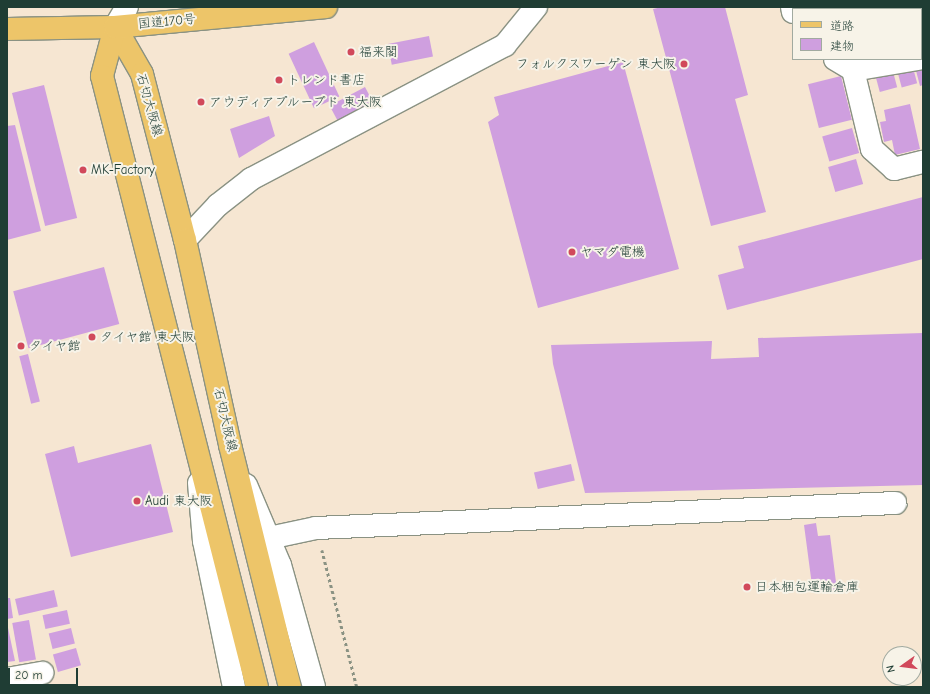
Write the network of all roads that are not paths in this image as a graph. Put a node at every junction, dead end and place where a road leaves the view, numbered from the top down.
1 (127, 7) edge
2 (326, 7) edge
3 (536, 7) edge
4 (115, 27) junction
5 (7, 29) edge
6 (906, 60) edge
7 (844, 65) edge
8 (923, 162) edge
9 (185, 240) junction
10 (230, 445) junction
11 (196, 451) junction
12 (895, 503) dead end
13 (269, 538) junction
14 (42, 673) dead end
15 (7, 679) edge
16 (234, 687) edge
17 (257, 687) edge
18 (290, 687) edge
19 (314, 687) edge

1 - 4 street
2 - 4 main road, 国道170号
3 - 9 street
4 - 5 main road, 国道170号
4 - 9 main road, 石切大阪線
4 - 11 main road
6 - 7 street
7 - 8 street
9 - 10 main road, 石切大阪線
10 - 13 street
10 - 18 main road, 石切大阪線
11 - 16 street
11 - 17 main road
12 - 13 street
13 - 19 street
14 - 15 street

